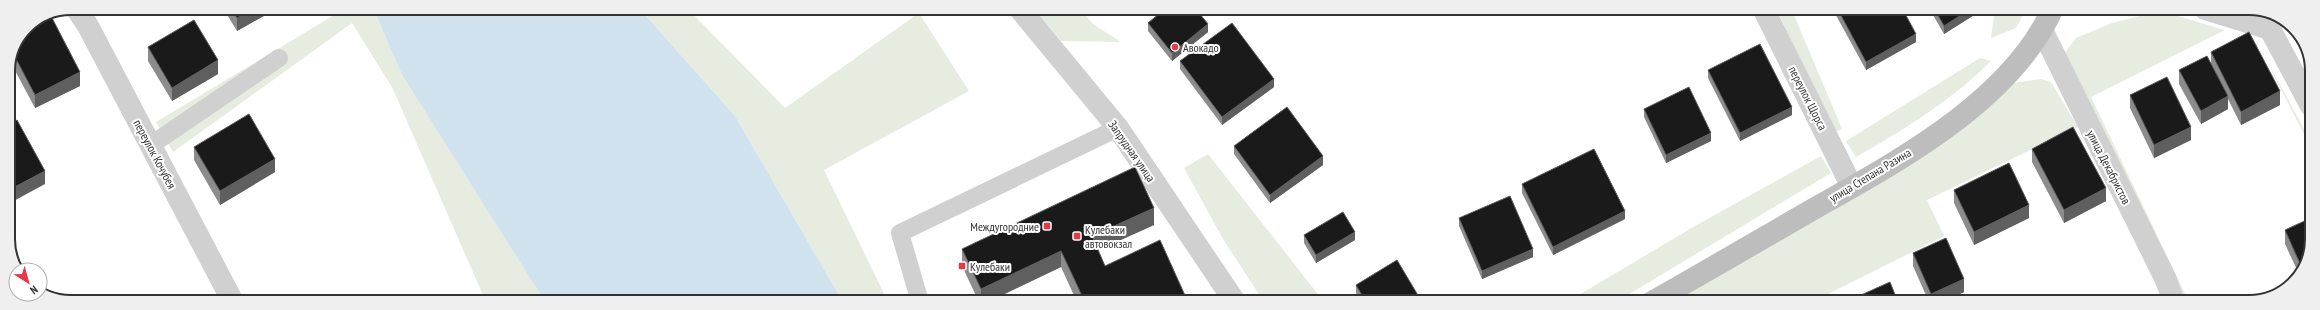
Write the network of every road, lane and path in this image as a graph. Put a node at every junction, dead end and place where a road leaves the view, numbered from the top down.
1 (81, 15) edge
2 (1025, 15) edge
3 (1766, 15) edge
4 (2050, 15) edge
5 (2227, 15) edge
6 (2043, 32) junction
7 (279, 58) dead end
8 (2305, 95) edge
9 (1118, 128) junction
10 (150, 145) junction
11 (1852, 187) junction
12 (229, 295) edge
13 (918, 295) edge
14 (1230, 295) edge
15 (1664, 295) edge
16 (2171, 295) edge

1 - 10 street, переулок Кочубея
2 - 9 street, Запрудная улица
3 - 11 street, переулок Щорса
4 - 6 main road, улица Степана Разина
5 - 8 street
6 - 11 main road, улица Степана Разина
6 - 16 street, улица Декабристов
7 - 10 lane
9 - 13 lane
9 - 14 street, Запрудная улица
10 - 12 street, переулок Кочубея
11 - 15 main road, улица Степана Разина

